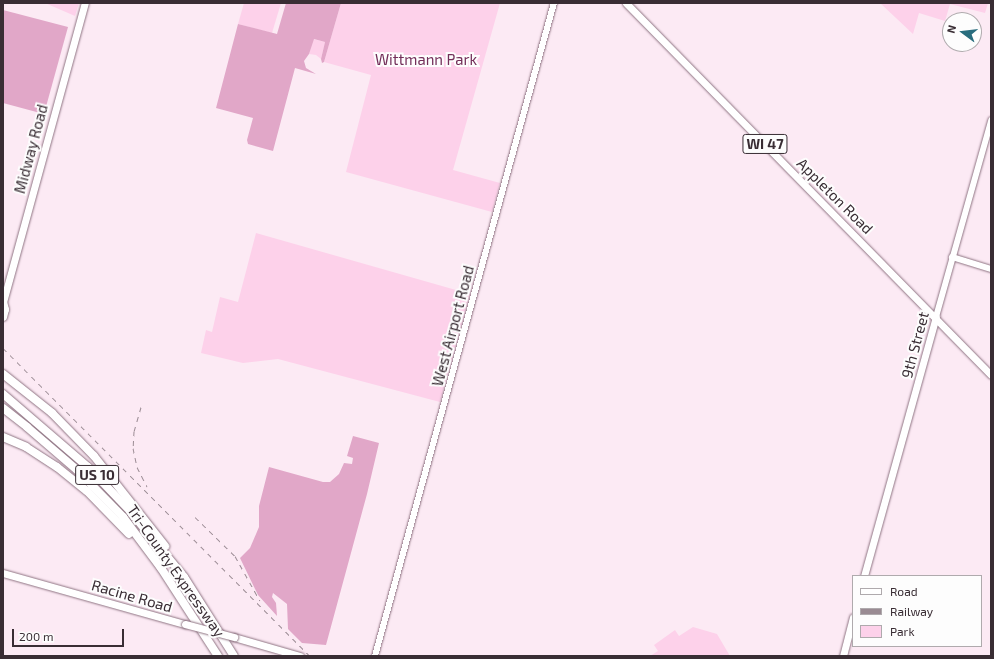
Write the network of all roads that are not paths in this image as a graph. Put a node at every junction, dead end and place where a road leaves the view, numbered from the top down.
1 (85, 3) edge
2 (554, 3) edge
3 (626, 3) edge
4 (991, 121) edge
5 (952, 257) junction
6 (991, 269) edge
7 (3, 301) edge
8 (3, 317) edge
9 (936, 317) junction
10 (3, 370) edge
11 (3, 374) edge
12 (991, 375) edge
13 (28, 393) junction
14 (3, 394) edge
15 (3, 408) edge
16 (3, 437) edge
17 (155, 560) junction
18 (178, 569) junction
19 (3, 573) edge
20 (864, 575) edge
21 (852, 621) edge
22 (218, 656) edge
23 (234, 656) edge
24 (300, 656) edge
25 (375, 656) edge
26 (843, 656) edge

1 - 7 main road, Midway Road
2 - 25 street, West Airport Road
3 - 9 main road, Appleton Road / WI 47
4 - 5 street, 9th Street
5 - 6 street
5 - 9 street, 9th Street
7 - 8 main road, Midway Road
9 - 12 main road, Appleton Road / WI 47
9 - 20 main road, 9th Street
10 - 13 highway
11 - 13 highway
13 - 18 highway
14 - 18 highway, Tri-County Expressway / US 10
15 - 17 highway, Tri-County Expressway / US 10
16 - 17 highway
17 - 22 highway, Tri-County Expressway / US 10
18 - 23 highway, Tri-County Expressway / US 10
19 - 24 main road, Racine Road, bridge
21 - 26 main road

